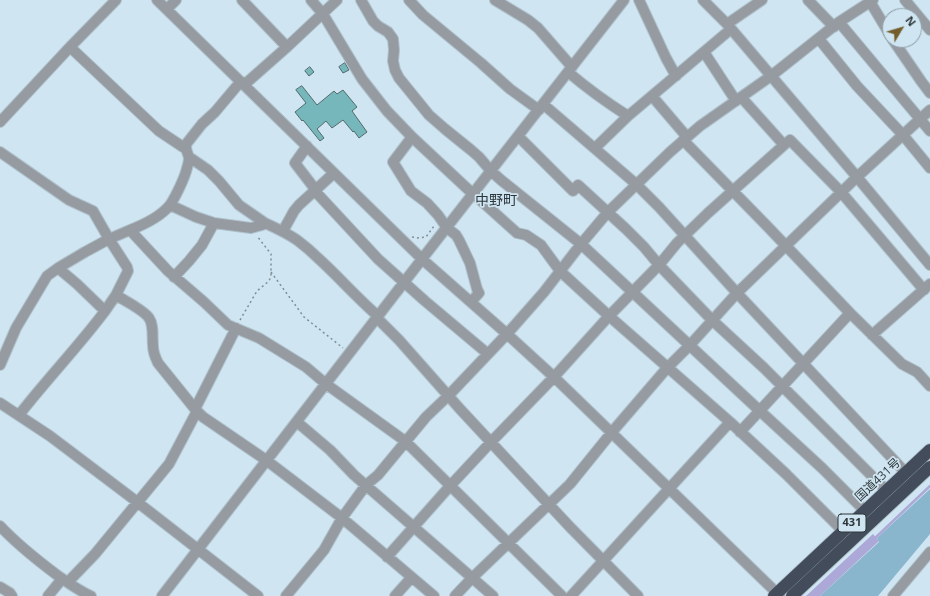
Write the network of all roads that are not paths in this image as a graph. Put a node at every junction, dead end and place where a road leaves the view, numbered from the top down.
1 (116, 0) edge
2 (157, 0) edge
3 (176, 0) edge
4 (242, 0) edge
5 (311, 0) edge
6 (337, 0) edge
7 (361, 0) edge
8 (409, 0) edge
9 (495, 0) edge
10 (624, 0) edge
11 (639, 0) edge
12 (703, 0) edge
13 (762, 0) edge
14 (808, 0) edge
15 (905, 0) edge
16 (871, 1) edge
17 (167, 9) junction
18 (323, 14) junction
19 (882, 21) edge
20 (836, 25) junction
21 (729, 26) junction
22 (930, 30) edge
23 (819, 38) junction
24 (70, 47) junction
25 (287, 47) junction
26 (898, 48) edge
27 (704, 52) junction
28 (570, 70) junction
29 (676, 76) junction
30 (771, 76) junction
31 (243, 83) junction
32 (930, 93) edge
33 (652, 96) junction
34 (738, 99) junction
35 (541, 107) junction
36 (930, 110) edge
37 (628, 116) junction
38 (920, 119) junction
39 (0, 122) edge
40 (930, 131) edge
41 (903, 135) junction
42 (518, 136) junction
43 (412, 137) junction
44 (685, 139) junction
45 (784, 145) junction
46 (307, 146) junction
47 (185, 147) junction
48 (594, 148) junction
49 (0, 152) edge
50 (189, 158) junction
51 (930, 168) edge
52 (491, 171) junction
53 (334, 173) junction
54 (857, 177) junction
55 (636, 184) junction
56 (314, 190) junction
57 (732, 190) junction
58 (841, 192) junction
59 (473, 194) junction
60 (170, 205) junction
61 (608, 212) junction
62 (214, 223) junction
63 (265, 223) junction
64 (446, 228) junction
65 (130, 230) junction
66 (283, 231) junction
67 (685, 235) junction
68 (109, 239) junction
69 (581, 244) junction
70 (785, 246) junction
71 (422, 259) junction
72 (659, 265) junction
73 (930, 265) edge
74 (58, 268) junction
75 (560, 271) junction
76 (174, 277) junction
77 (404, 282) junction
78 (927, 287) edge
79 (632, 292) junction
80 (737, 293) junction
81 (116, 295) junction
82 (471, 302) junction
83 (105, 311) junction
84 (850, 313) junction
85 (609, 316) junction
86 (377, 317) junction
87 (712, 320) junction
88 (236, 328) junction
89 (507, 334) junction
90 (872, 335) junction
91 (690, 345) junction
92 (488, 354) junction
93 (804, 363) junction
94 (0, 365) edge
95 (667, 368) junction
96 (554, 377) junction
97 (326, 384) junction
98 (782, 386) junction
99 (930, 386) edge
100 (448, 396) junction
101 (0, 403) edge
102 (196, 410) junction
103 (760, 411) junction
104 (19, 414) junction
105 (297, 422) junction
106 (730, 422) junction
107 (612, 432) junction
108 (740, 432) junction
109 (405, 442) junction
110 (491, 442) junction
111 (930, 450) edge
112 (266, 460) junction
113 (930, 466) edge
114 (906, 473) junction
115 (366, 485) junction
116 (450, 486) junction
117 (670, 488) junction
118 (887, 491) junction
119 (137, 502) junction
120 (549, 504) junction
121 (865, 511) junction
122 (342, 518) junction
123 (0, 526) edge
124 (414, 527) junction
125 (843, 531) junction
126 (509, 543) junction
127 (198, 549) junction
128 (930, 552) edge
129 (387, 557) junction
130 (603, 561) junction
131 (411, 578) junction
132 (472, 578) junction
133 (65, 580) junction
134 (0, 587) edge
135 (777, 595) edge
136 (12, 596) edge
137 (48, 596) edge
138 (91, 596) edge
139 (162, 596) edge
140 (258, 596) edge
141 (286, 596) edge
142 (396, 596) edge
143 (434, 596) edge
144 (455, 596) edge
145 (493, 596) edge
146 (562, 596) edge
147 (571, 596) edge
148 (638, 596) edge
149 (792, 596) edge
150 (893, 596) edge

1 - 24 street
2 - 17 street
3 - 17 street
4 - 25 street
5 - 18 street
6 - 18 street
7 - 52 street
8 - 35 street
9 - 28 street
10 - 28 street
11 - 29 street
12 - 21 street
13 - 21 street
14 - 20 street
15 - 22 street
16 - 19 street
16 - 20 street
17 - 31 street
18 - 25 street
18 - 43 street
20 - 23 street
20 - 38 street
21 - 27 street
21 - 30 street
23 - 30 street
23 - 41 street
24 - 39 street
24 - 47 street
25 - 31 street
26 - 32 street
27 - 29 street
27 - 34 street
28 - 35 street
28 - 37 street
29 - 33 street
30 - 34 street
30 - 54 street
31 - 46 street
31 - 47 street
33 - 37 street
33 - 44 street
34 - 44 street
34 - 45 street
35 - 42 street
35 - 48 street
36 - 38 street
37 - 48 street
38 - 40 street
38 - 41 street
41 - 51 street
41 - 54 street
42 - 52 street
42 - 61 street
43 - 59 street
43 - 64 street
44 - 55 street
44 - 57 street
45 - 57 street
45 - 58 street
46 - 53 street
46 - 56 street
47 - 50 street
48 - 55 street
49 - 68 street
50 - 60 street
50 - 63 street
52 - 59 street
52 - 69 street
53 - 56 street
53 - 71 street
54 - 58 street
54 - 73 street
55 - 61 street
55 - 67 street
56 - 66 street
56 - 77 street
57 - 67 street
57 - 70 street
58 - 70 street
58 - 78 street
59 - 64 street
59 - 75 street
60 - 62 street
60 - 65 street
61 - 69 street
61 - 72 street
62 - 63 street
62 - 76 street
63 - 66 street
64 - 71 street
64 - 82 street
65 - 68 street
65 - 76 street
66 - 86 street
67 - 72 street
67 - 80 street
68 - 74 street
68 - 81 street
69 - 75 street
69 - 79 street
70 - 80 street
70 - 84 street
71 - 77 street
71 - 82 street
72 - 79 street
72 - 87 street
74 - 83 street
74 - 94 street
75 - 85 street
75 - 89 street
76 - 88 street
77 - 86 street
77 - 92 street
78 - 90 street
79 - 85 street
79 - 91 street
80 - 87 street
80 - 93 street
81 - 83 street
81 - 102 street
82 - 89 street
83 - 104 street
84 - 90 street
84 - 93 street
85 - 95 street
85 - 96 street
86 - 97 street
86 - 100 street
87 - 91 street
87 - 98 street
88 - 97 street
88 - 102 street
89 - 92 street
89 - 96 street
90 - 99 street
91 - 95 street
91 - 103 street
92 - 100 street
93 - 98 street
93 - 114 street
95 - 106 street
95 - 107 street
96 - 107 street
96 - 110 street
97 - 105 street
97 - 109 street
98 - 103 street
98 - 118 street
100 - 109 street
100 - 110 street
101 - 104 street
102 - 112 street
102 - 119 street
103 - 108 street
103 - 121 street
104 - 119 street
105 - 112 street
105 - 115 street
106 - 108 street
106 - 117 street
107 - 117 street
107 - 120 street
108 - 125 street
109 - 115 street
109 - 116 street
110 - 116 street
110 - 120 street
111 - 114 highway, 国道431号 / 431
112 - 122 street
112 - 127 street
113 - 149 highway, 431
114 - 118 highway, 国道431号 / 431
115 - 122 street
115 - 124 street
116 - 124 street
116 - 126 street
117 - 130 street
117 - 135 street
118 - 121 highway, 国道431号 / 431
119 - 127 street
119 - 133 street
120 - 126 street
120 - 130 street
121 - 125 highway, 国道431号 / 431
122 - 129 street
122 - 141 street
123 - 133 street
124 - 129 street
124 - 132 street
125 - 135 highway, 国道431号 / 431
126 - 132 street
126 - 146 street
127 - 139 street
127 - 140 street
128 - 150 street
129 - 131 street
130 - 147 street
130 - 148 street
131 - 142 street
131 - 143 street
132 - 144 street
132 - 145 street
133 - 137 street
133 - 138 street
134 - 136 street

